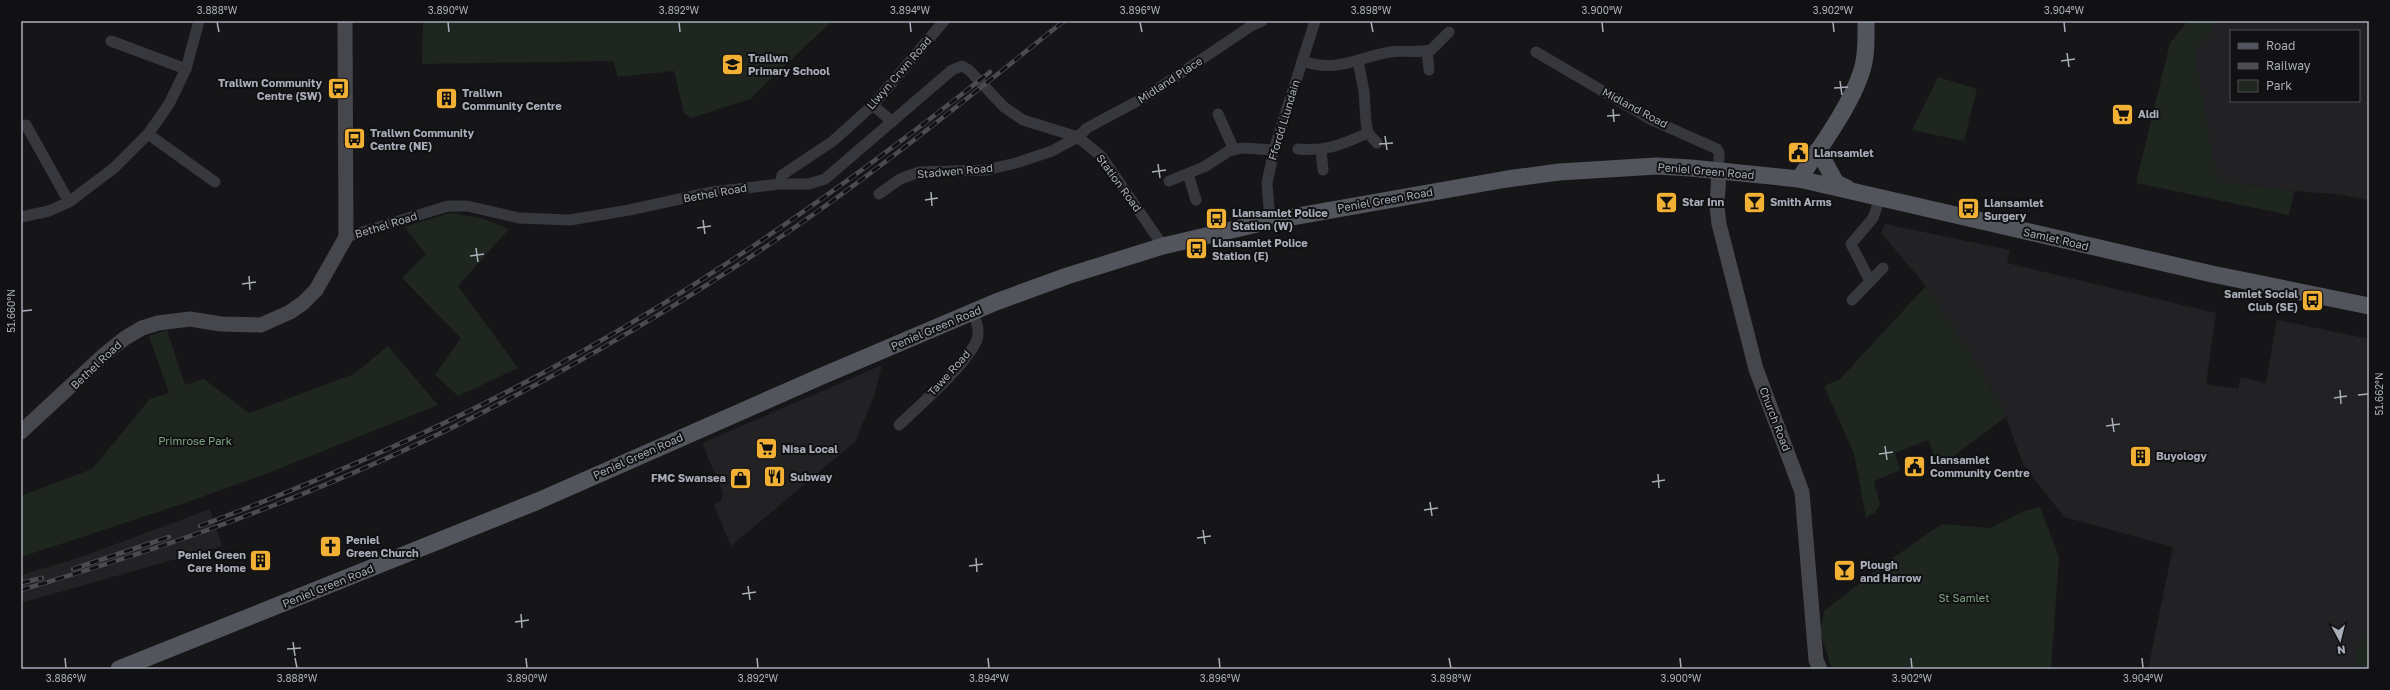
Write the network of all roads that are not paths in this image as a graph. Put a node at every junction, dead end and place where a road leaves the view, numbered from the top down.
1 (199, 21) edge
2 (345, 21) edge
3 (944, 21) edge
4 (1262, 21) edge
5 (1315, 21) edge
6 (1866, 21) edge
7 (1449, 32) dead end
8 (111, 41) dead end
9 (1427, 51) junction
10 (1536, 52) dead end
11 (1302, 61) junction
12 (1358, 61) junction
13 (186, 69) junction
14 (1429, 70) dead end
15 (874, 105) junction
16 (1218, 114) dead end
17 (892, 122) junction
18 (26, 125) dead end
19 (1368, 133) junction
20 (148, 134) junction
21 (1078, 137) junction
22 (1377, 143) dead end
23 (1298, 149) dead end
24 (1234, 150) junction
25 (1274, 150) junction
26 (1321, 150) junction
27 (1818, 150) junction
28 (1323, 170) dead end
29 (1719, 171) junction
30 (1188, 174) junction
31 (1798, 179) junction
32 (1169, 181) dead end
33 (215, 182) dead end
34 (780, 184) junction
35 (1857, 193) junction
36 (879, 194) dead end
37 (1880, 198) junction
38 (1196, 200) dead end
39 (69, 202) junction
40 (21, 217) edge
41 (1270, 221) junction
42 (346, 237) junction
43 (1163, 246) junction
44 (1883, 268) dead end
45 (1870, 281) junction
46 (1852, 300) dead end
47 (2369, 306) edge
48 (973, 312) junction
49 (899, 425) dead end
50 (22, 430) edge
51 (119, 669) edge
52 (1820, 669) edge

1 - 13 street
2 - 42 street
3 - 15 street, Llwyn Crwn Road
4 - 21 street, Midland Place
5 - 11 street, Ffordd Llundain
6 - 27 main road
7 - 9 street
8 - 13 street
9 - 12 street
9 - 14 street
10 - 29 street, Midland Road
11 - 12 street
11 - 25 street, Ffordd Llundain
12 - 19 street
13 - 20 street
15 - 17 street
15 - 34 street, Llwyn Crwn Road
16 - 24 street
17 - 21 street, Station Road
17 - 34 street, Station Road
18 - 39 street
19 - 22 street
19 - 26 street
20 - 33 street
20 - 39 street
21 - 36 street, Stadwen Road
21 - 43 street, Station Road
23 - 26 street
24 - 25 street
24 - 30 street
25 - 41 street, Ffordd Llundain
26 - 28 street
27 - 31 main road
27 - 35 main road
29 - 31 main road, Peniel Green Road
29 - 41 main road, Peniel Green Road
29 - 52 street, Church Road
30 - 32 street
30 - 38 street
31 - 35 main road, Samlet Road
34 - 42 street, Bethel Road
35 - 37 main road, Samlet Road
37 - 45 street
37 - 47 main road, Samlet Road
39 - 40 street
41 - 43 main road, Peniel Green Road
42 - 50 street, Bethel Road
43 - 48 main road, Peniel Green Road
44 - 45 street
45 - 46 street
48 - 49 street, Tawe Road
48 - 51 main road, Peniel Green Road

